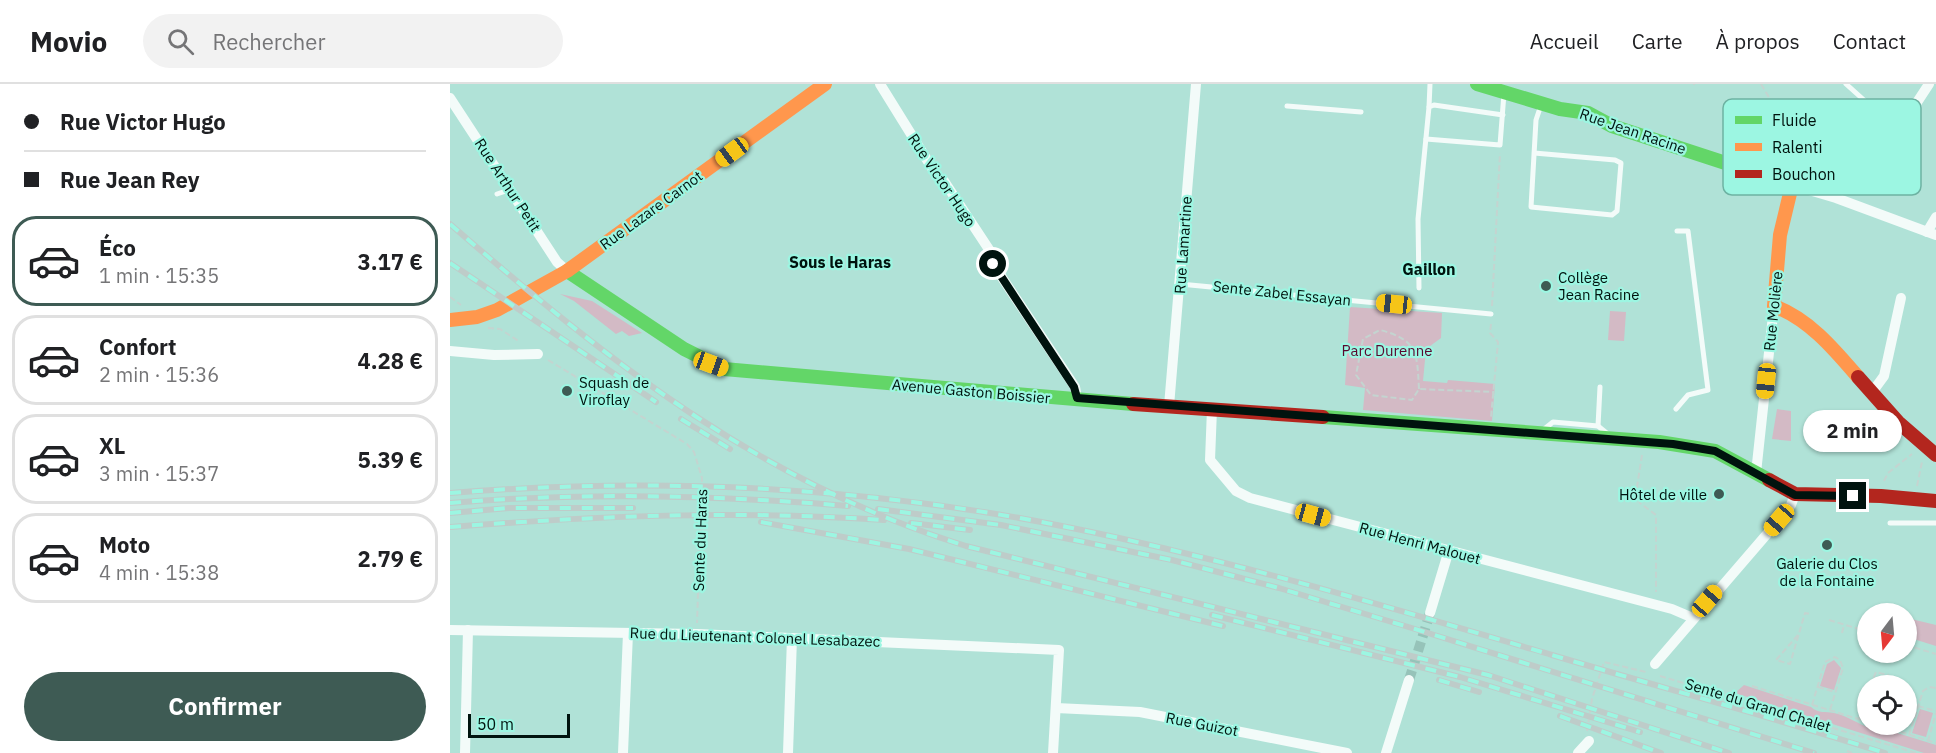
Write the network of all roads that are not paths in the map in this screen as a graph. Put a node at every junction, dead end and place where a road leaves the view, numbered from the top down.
1 (825, 84) edge
2 (880, 84) edge
3 (1196, 84) edge
4 (1430, 84) edge
5 (1477, 84) edge
6 (1846, 84) edge
7 (1929, 84) edge
8 (1501, 89) edge
9 (450, 98) edge
10 (1863, 99) edge
11 (1919, 99) edge
12 (1542, 103) junction
13 (1287, 106) dead end
14 (1429, 107) junction
15 (1361, 112) dead end
16 (1503, 115) junction
17 (1426, 139) junction
18 (1534, 153) junction
19 (1723, 161) edge
20 (512, 189) junction
21 (496, 194) dead end
22 (1790, 195) edge
23 (1828, 195) edge
24 (1936, 217) edge
25 (1677, 231) dead end
26 (1931, 233) edge
27 (567, 271) junction
28 (1180, 284) junction
29 (1419, 288) dead end
30 (1901, 298) dead end
31 (1774, 306) junction
32 (1491, 314) road end
33 (450, 320) edge
34 (450, 351) edge
35 (538, 354) road end
36 (1600, 387) dead end
37 (1873, 392) junction
38 (1077, 398) junction
39 (1169, 406) junction
40 (1212, 409) junction
41 (1676, 410) dead end
42 (1598, 426) junction
43 (1539, 432) junction
44 (1612, 438) junction
45 (1936, 455) edge
46 (1756, 473) junction
47 (1795, 495) junction
48 (1936, 501) edge
49 (1890, 523) dead end
50 (1936, 523) edge
51 (1449, 550) junction
52 (1430, 613) tunnel mouth
53 (1693, 618) junction
54 (450, 630) edge
55 (468, 630) junction
56 (628, 633) junction
57 (792, 638) junction
58 (1655, 664) dead end
59 (1409, 680) tunnel mouth
60 (1056, 708) junction
61 (1588, 738) road end
62 (465, 753) edge
63 (623, 753) edge
64 (788, 753) edge
65 (1053, 753) edge
66 (1347, 753) edge
67 (1386, 753) edge
68 (1578, 753) edge

1 - 27 street, Rue Lazare Carnot
2 - 38 street, Rue Victor Hugo
3 - 28 street, Rue Lamartine
4 - 14 lane
5 - 8 street, Rue Jean Racine
6 - 10 lane
7 - 11 street
8 - 12 street, Rue Jean Racine
8 - 16 lane
9 - 20 street, Rue Arthur Petit
12 - 18 lane
12 - 19 street, Rue Jean Racine
13 - 15 lane
14 - 16 lane
14 - 17 lane
16 - 17 lane
17 - 29 lane
18 - 18 lane
20 - 21 lane
20 - 27 street, Rue Arthur Petit
22 - 31 street, Rue Molière
23 - 26 street, Rue Jean Racine
24 - 26 street
25 - 41 lane
27 - 33 street, Rue Lazare Carnot
27 - 38 street, Avenue Gaston Boissier
28 - 32 lane, Sente Zabel Essayan
28 - 39 street, Rue Lamartine
30 - 37 street
31 - 37 street
31 - 46 street, Rue Molière
34 - 35 street
36 - 42 lane
37 - 45 street
38 - 39 street, Avenue Gaston Boissier
39 - 40 street, Avenue Gaston Boissier
40 - 43 street, Avenue Gaston Boissier
40 - 51 street, Rue Henri Malouet
42 - 43 lane
42 - 44 lane
43 - 44 street, Avenue Gaston Boissier
44 - 46 street, Avenue Gaston Boissier
46 - 47 street, Avenue Gaston Boissier
47 - 48 street
47 - 53 street
49 - 50 lane
51 - 52 street
51 - 53 street, Rue Henri Malouet
53 - 58 street
54 - 55 street, Rue du Lieutenant Colonel Lesabazec
55 - 56 street, Rue du Lieutenant Colonel Lesabazec
55 - 62 street
56 - 57 street, Rue du Lieutenant Colonel Lesabazec
56 - 63 street
57 - 60 street, Rue du Lieutenant Colonel Lesabazec
57 - 64 street
59 - 67 street
60 - 65 street
60 - 66 street, Rue Guizot
61 - 68 street

